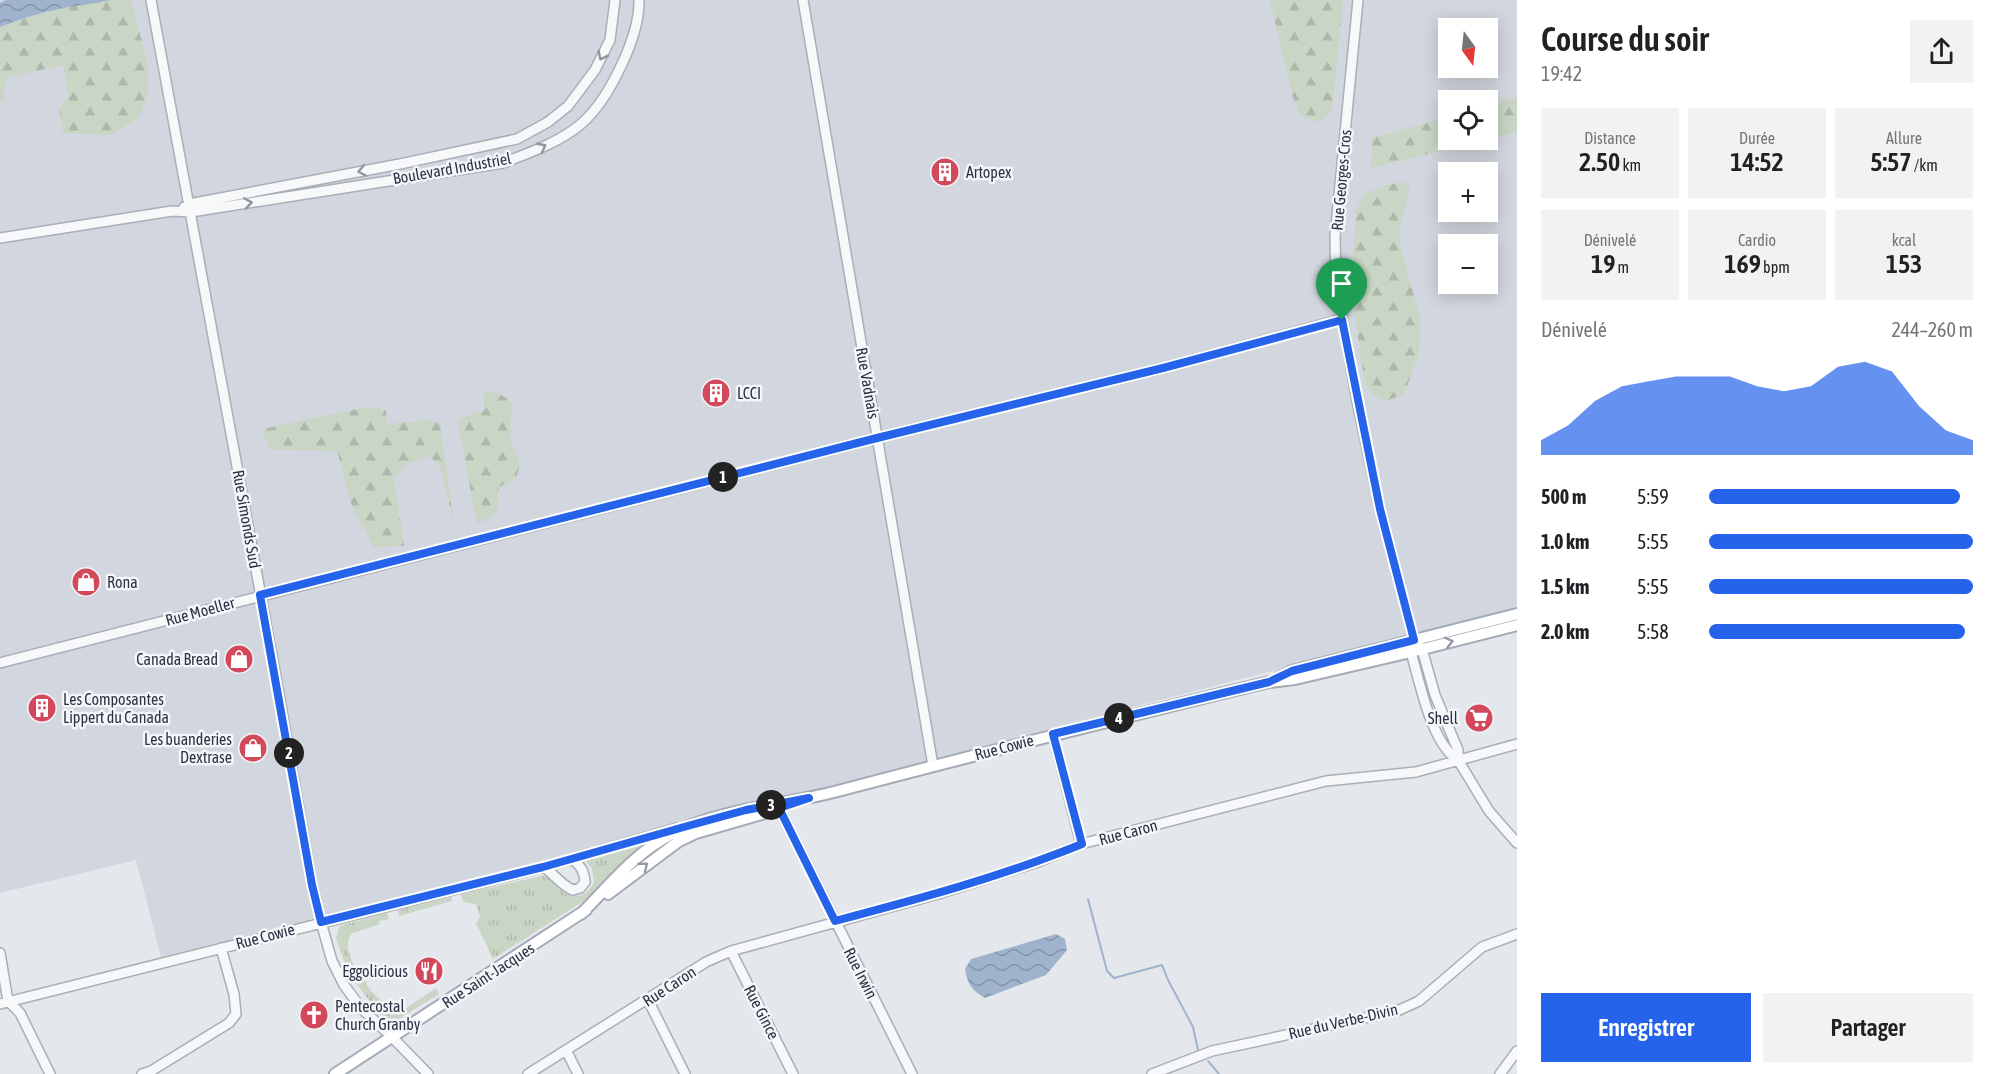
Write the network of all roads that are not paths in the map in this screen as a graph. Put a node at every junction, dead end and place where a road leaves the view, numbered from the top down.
1 (615, 0) edge
2 (639, 0) edge
3 (803, 0) edge
4 (1358, 0) edge
5 (151, 2) edge
6 (190, 208) junction
7 (0, 238) edge
8 (1342, 320) junction
9 (877, 438) junction
10 (260, 595) junction
11 (1517, 614) edge
12 (1517, 625) edge
13 (1414, 640) junction
14 (1416, 651) junction
15 (0, 663) edge
16 (1269, 682) junction
17 (1438, 705) junction
18 (1427, 710) junction
19 (1053, 734) junction
20 (1517, 744) edge
21 (1458, 760) junction
22 (933, 766) junction
23 (809, 798) junction
24 (779, 808) junction
25 (691, 825) junction
26 (1517, 843) edge
27 (1082, 844) junction
28 (572, 859) junction
29 (543, 867) junction
30 (581, 914) junction
31 (835, 921) junction
32 (321, 922) junction
33 (1517, 934) edge
34 (221, 948) junction
35 (731, 951) junction
36 (0, 952) edge
37 (648, 1000) junction
38 (4, 1002) edge
39 (392, 1037) junction
40 (566, 1050) junction
41 (1517, 1051) edge
42 (50, 1074) edge
43 (142, 1074) edge
44 (334, 1074) edge
45 (428, 1074) edge
46 (528, 1074) edge
47 (578, 1074) edge
48 (685, 1074) edge
49 (793, 1074) edge
50 (912, 1074) edge
51 (1152, 1074) edge
52 (1500, 1074) edge

1 -> 6 street, Boulevard Industriel
6 -> 2 street, Boulevard Industriel
3 - 9 street, Rue Vadnais
4 - 8 street, Rue Georges-Cros
5 - 6 street, Rue Simonds Sud
6 - 7 street, Boulevard Industriel
6 - 10 street, Rue Simonds Sud
8 - 9 street, Rue Moeller
8 - 13 street, Rue Georges-Cros
9 - 10 street, Rue Moeller
9 - 22 street, Rue Vadnais
10 - 15 street, Rue Moeller
10 - 32 street, Rue Simonds Sud
11 - 13 main road, Rue Cowie
14 -> 12 main road, Rue Cowie
13 - 14 street, Rue Georges-Cros
13 - 16 main road, Rue Cowie
14 - 16 main road, Rue Cowie
14 - 17 street, Rue Georges-Cros
14 - 18 street, Rue Georges-Cros
16 - 19 main road, Rue Cowie
17 - 18 street
17 - 21 street, Rue Georges-Cros
18 - 21 street, Rue Georges-Cros
19 - 22 main road, Rue Cowie
19 - 27 street
20 - 21 street, Rue Caron
21 - 26 street, Rue Georges-Cros
21 - 27 street, Rue Caron
22 - 23 main road, Rue Cowie
23 - 24 main road, Rue Cowie
23 - 25 main road, Rue Cowie
30 -> 24 main road, Rue Saint-Jacques
24 - 31 street, Rue Irwin
25 - 28 street, Rue Cowie
25 - 30 main road, Rue Saint-Jacques
27 - 31 street, Rue Caron
28 - 29 street, Rue Cowie
28 - 29 street
29 - 32 street, Rue Cowie
30 - 39 main road, Rue Saint-Jacques
31 - 35 street, Rue Caron
31 - 50 street, Rue Irwin
32 - 34 street, Rue Cowie
32 - 39 street, Rue Simonds Sud
33 - 51 street, Rue du Verbe-Divin
34 - 38 street, Rue Cowie
34 - 43 street
35 - 37 street, Rue Caron
35 - 49 street, Rue Gince
36 - 38 street
37 - 40 street, Rue Caron
37 - 48 street
38 - 42 street
39 - 44 main road, Rue Saint-Jacques
39 - 45 street, Rue Simonds Sud
40 - 46 street, Rue Caron
40 - 47 street
41 - 52 street

